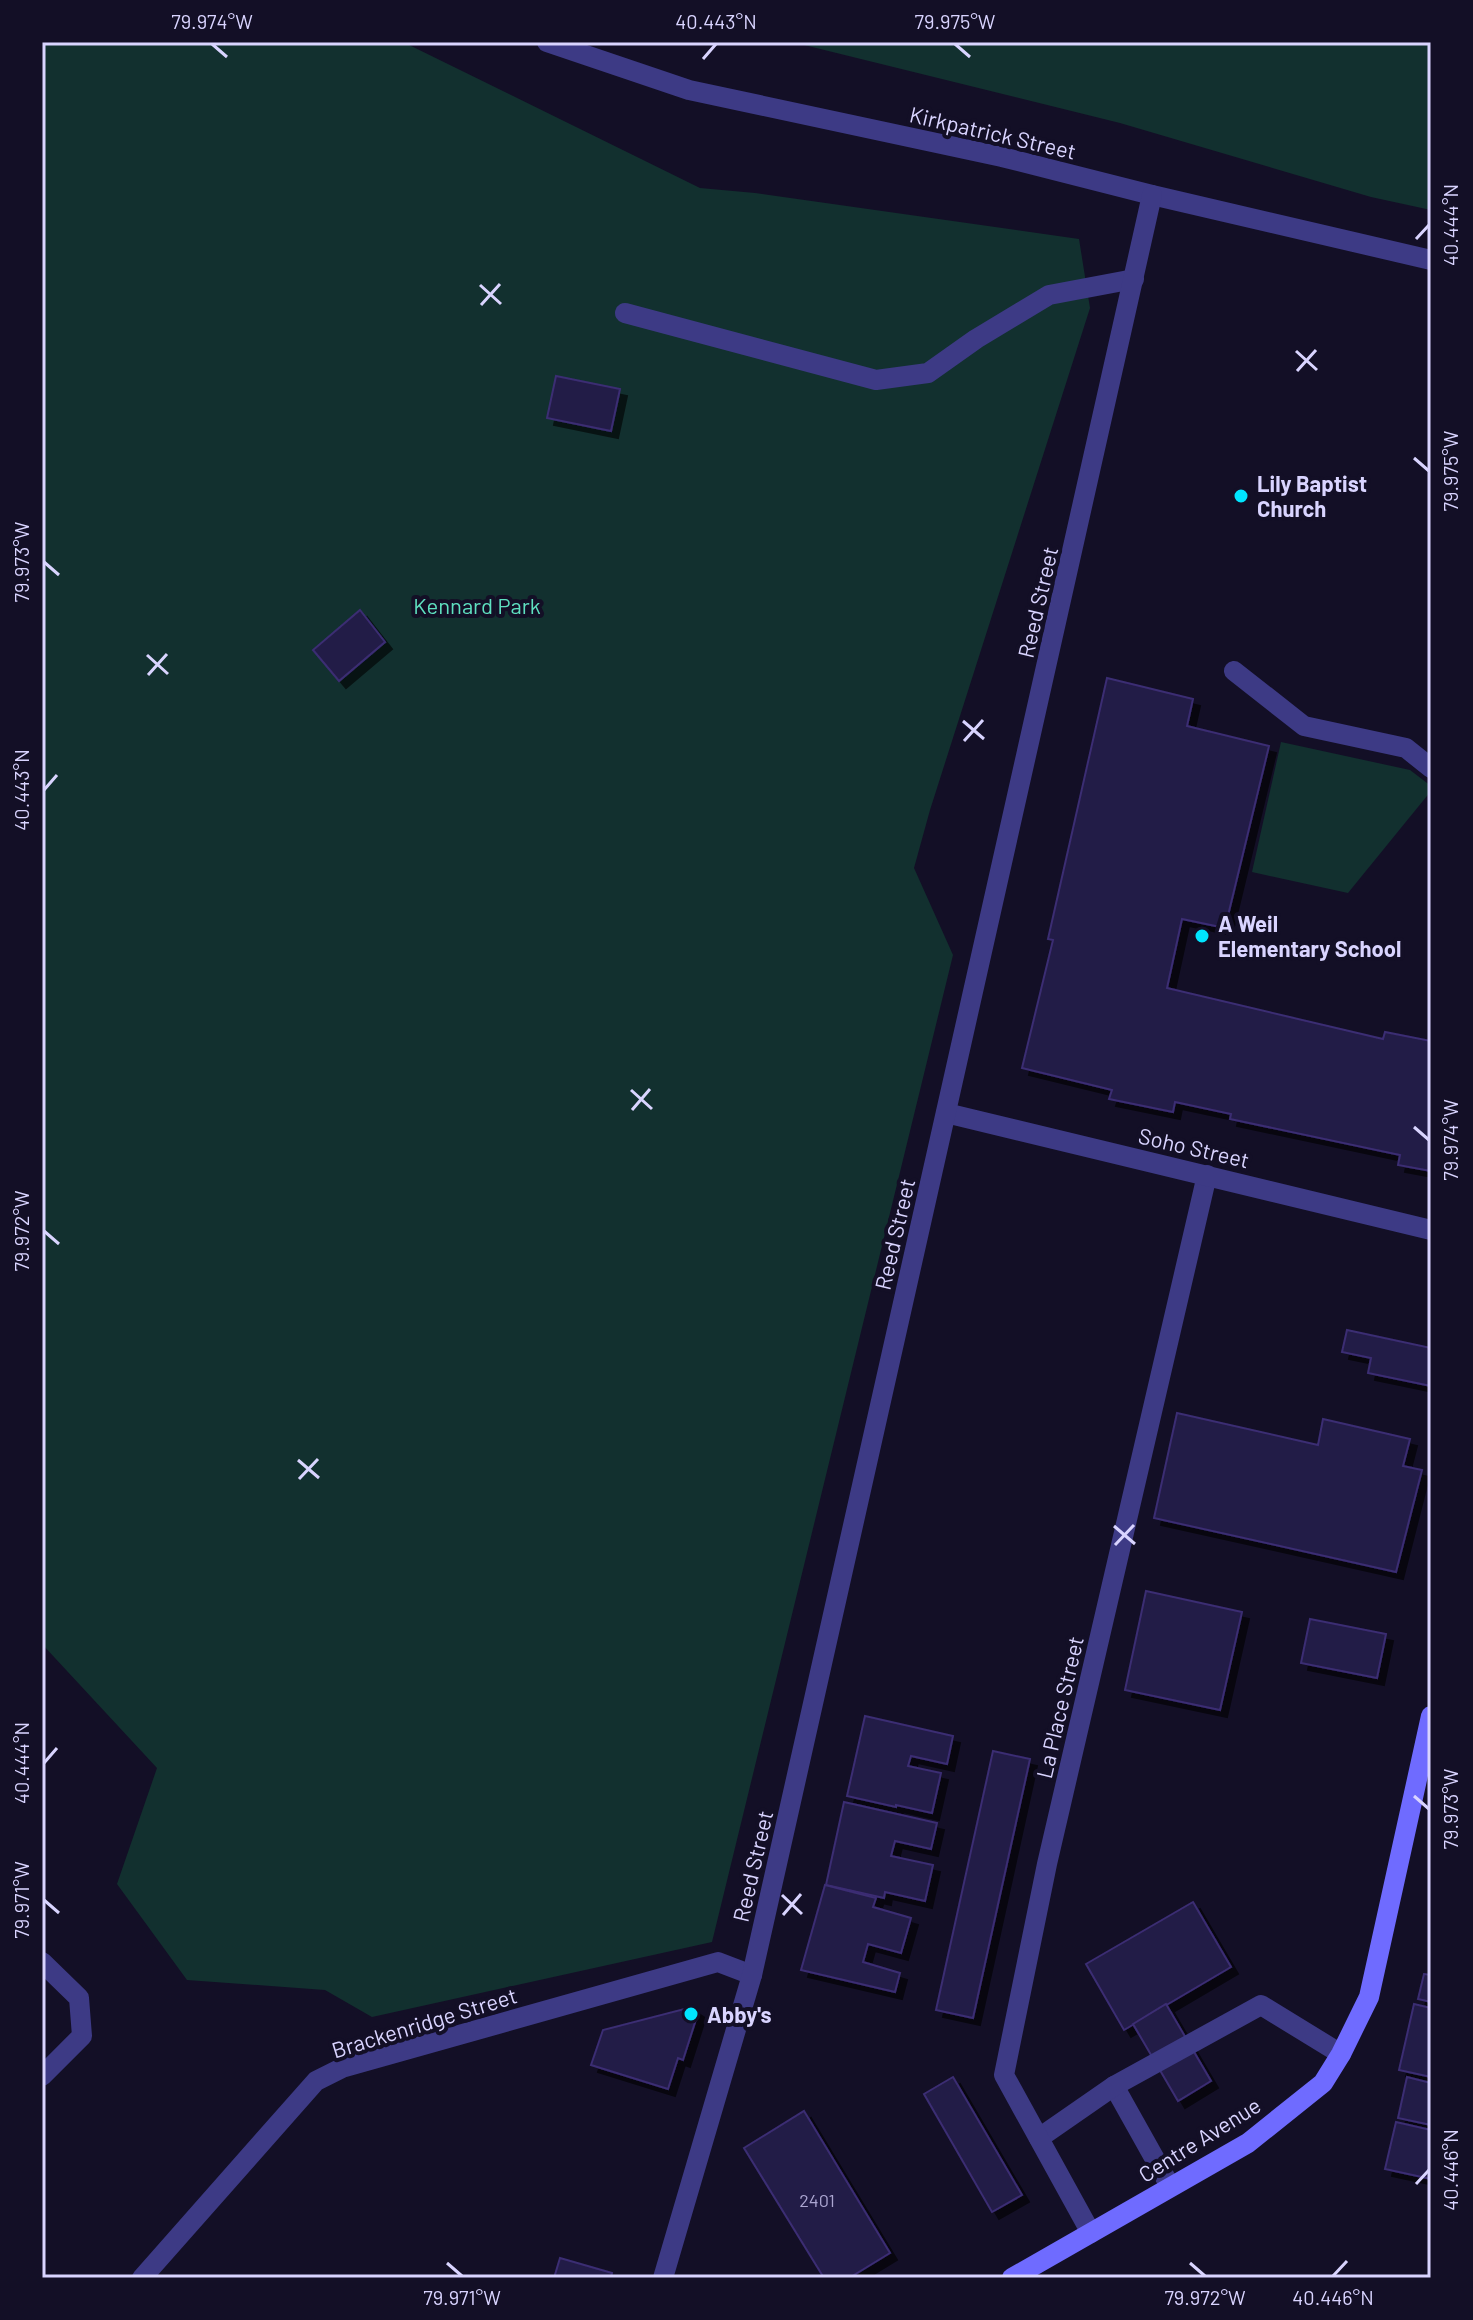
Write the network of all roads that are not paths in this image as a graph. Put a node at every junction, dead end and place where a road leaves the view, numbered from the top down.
1 (547, 42) edge
2 (1152, 195) junction
3 (1431, 260) edge
4 (1134, 279) junction
5 (625, 313) dead end
6 (1234, 671) dead end
7 (1431, 768) edge
8 (946, 1113) junction
9 (1207, 1175) junction
10 (1431, 1230) edge
11 (1431, 1716) edge
12 (42, 1962) edge
13 (752, 1975) junction
14 (1341, 2054) junction
15 (42, 2076) edge
16 (1114, 2086) junction
17 (1039, 2138) junction
18 (1170, 2186) junction
19 (1091, 2233) junction
20 (142, 2278) edge
21 (663, 2278) edge
22 (1012, 2278) edge

1 - 2 street, Kirkpatrick Street
2 - 3 street, Kirkpatrick Street
2 - 4 street, Reed Street
4 - 5 street
4 - 8 street, Reed Street
6 - 7 street
8 - 9 street, Soho Street
8 - 13 street, Reed Street
9 - 10 street, Soho Street
9 - 17 street, La Place Street
11 - 14 main road, Centre Avenue
12 - 15 street
13 - 20 street, Brackenridge Street
13 - 21 street, Reed Street
14 - 16 street
14 - 18 main road, Centre Avenue
16 - 17 street
16 - 18 street
17 - 19 street, La Place Street
18 - 19 main road, Centre Avenue
19 - 22 main road, Centre Avenue

